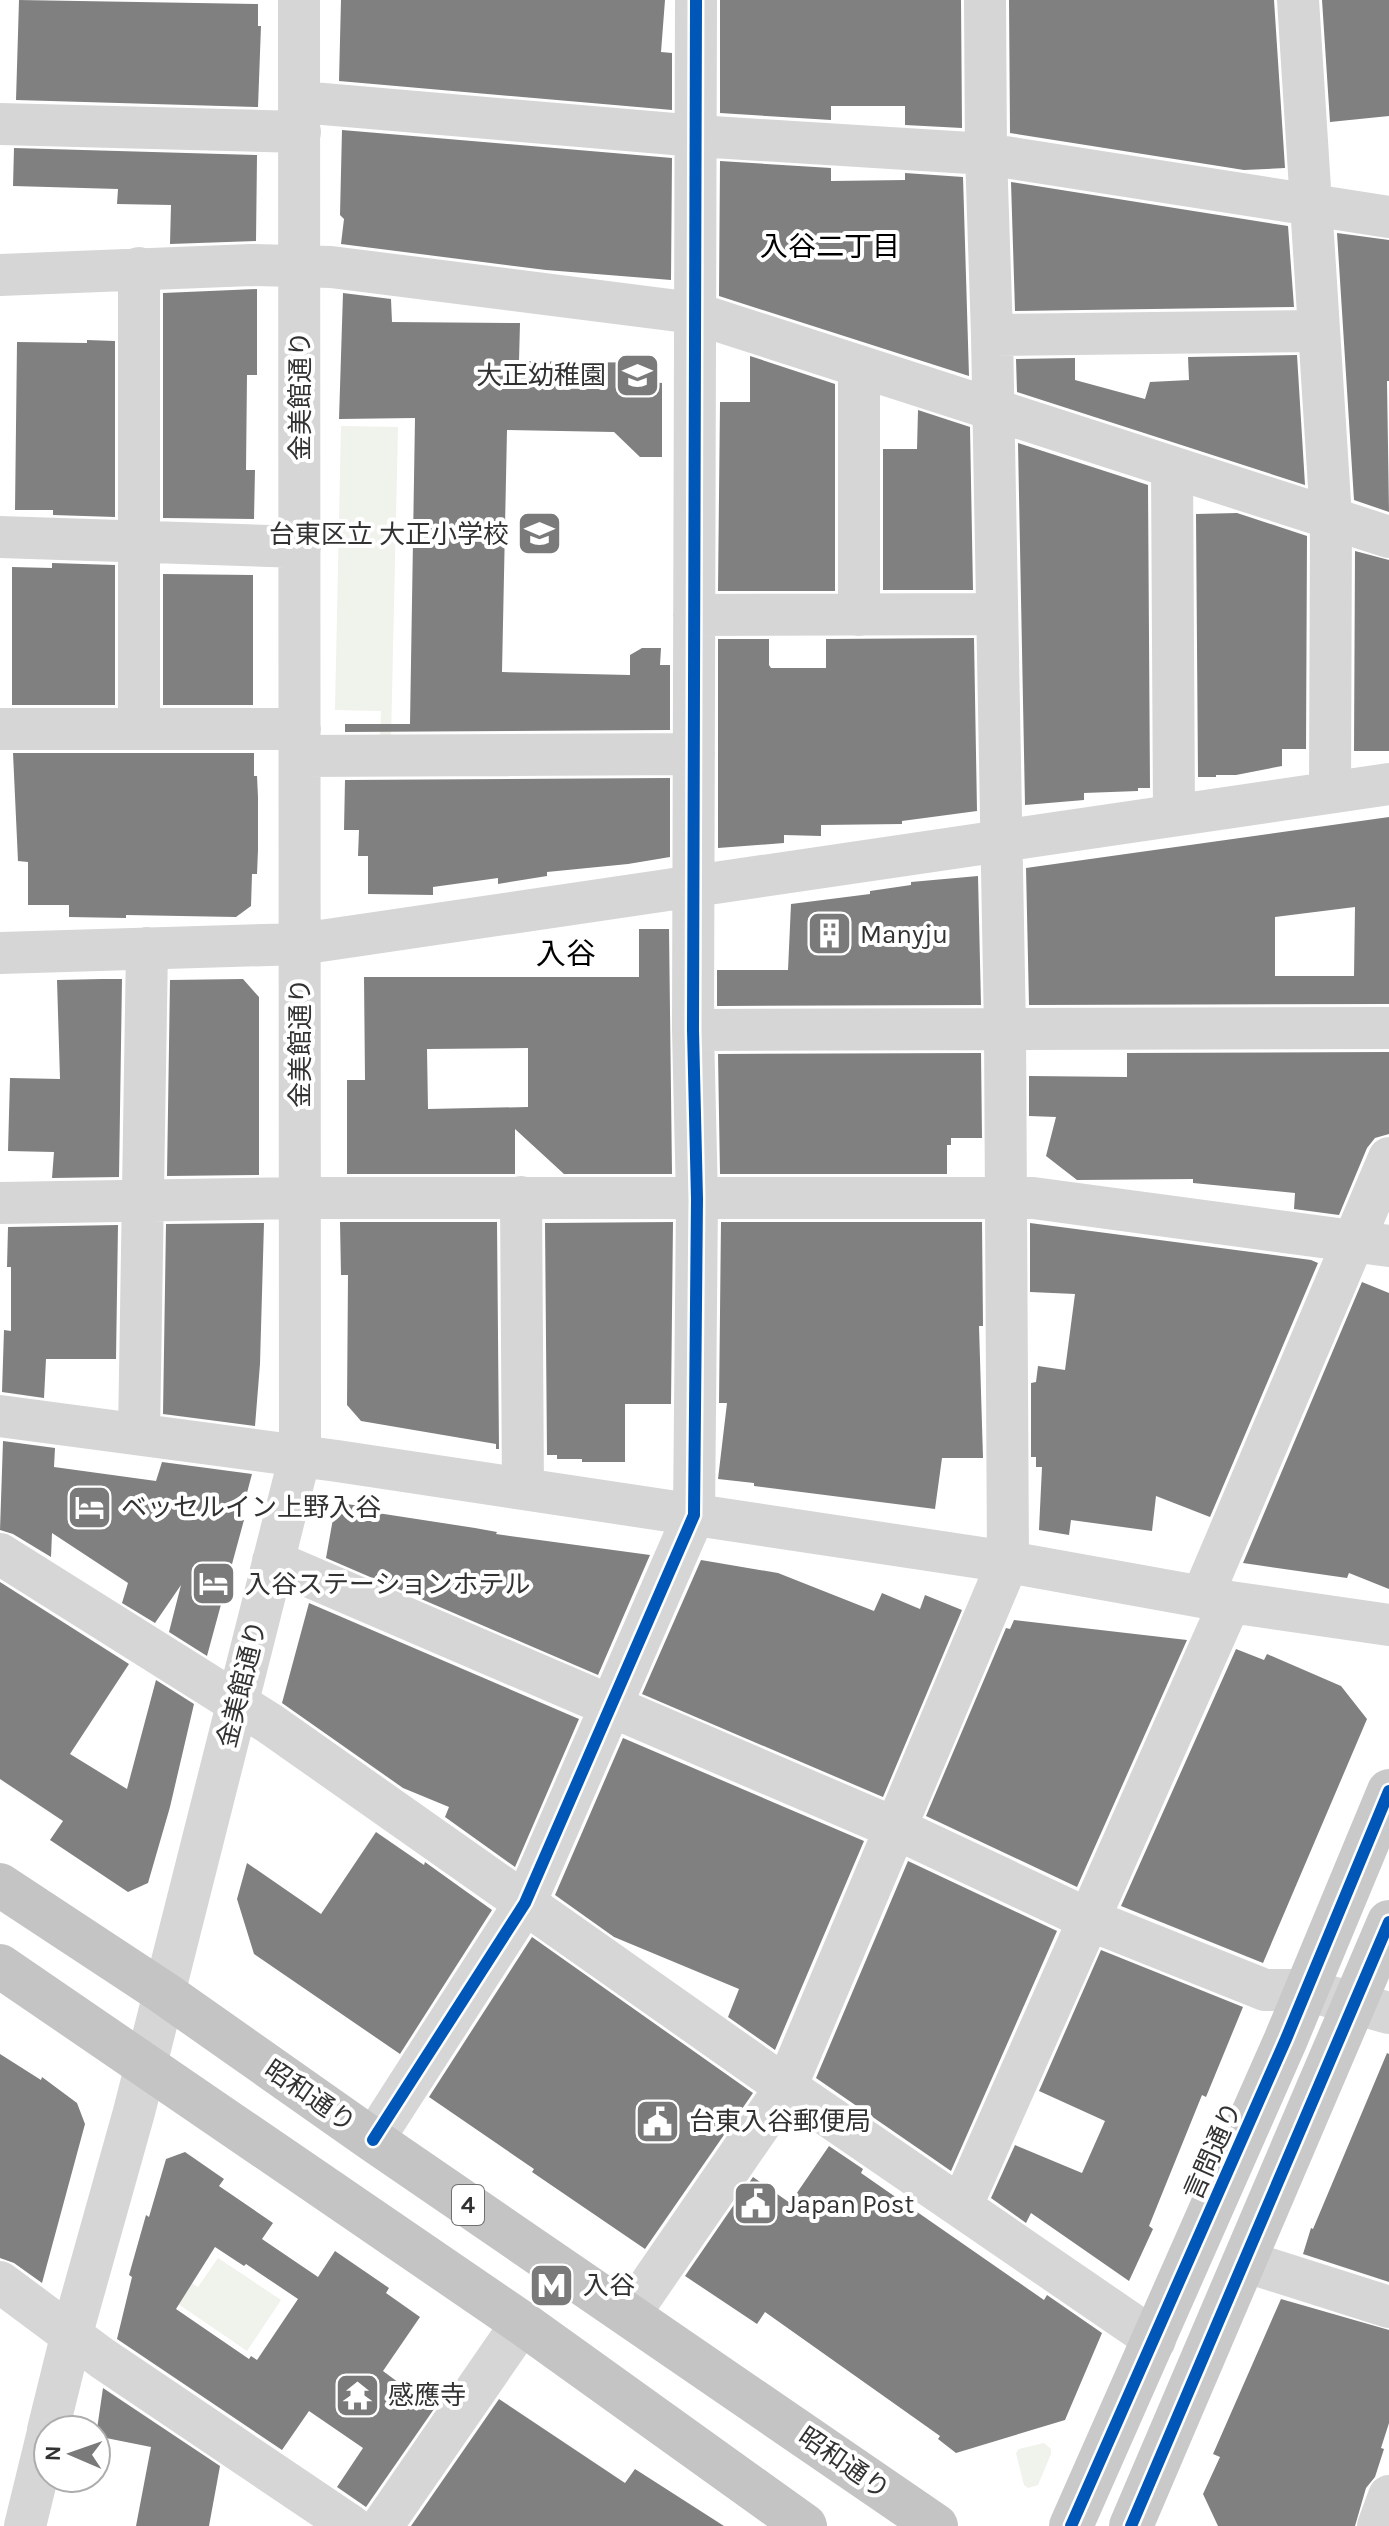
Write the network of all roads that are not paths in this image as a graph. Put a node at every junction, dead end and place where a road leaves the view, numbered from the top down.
1 (299, 0) edge
2 (696, 0) edge
3 (985, 0) edge
4 (1298, 0) edge
5 (300, 117) junction
6 (0, 124) edge
7 (697, 136) junction
8 (986, 154) junction
9 (1311, 204) junction
10 (1389, 217) edge
11 (300, 267) junction
12 (139, 268) junction
13 (0, 275) edge
14 (694, 313) junction
15 (1318, 331) junction
16 (992, 335) junction
17 (859, 366) junction
18 (994, 408) junction
19 (1172, 467) junction
20 (1331, 518) junction
21 (0, 537) edge
22 (1389, 537) edge
23 (140, 542) junction
24 (300, 547) junction
25 (997, 614) junction
26 (694, 615) junction
27 (859, 615) junction
28 (0, 729) edge
29 (139, 729) junction
30 (300, 742) junction
31 (694, 754) junction
32 (1389, 784) edge
33 (1330, 792) junction
34 (1174, 814) junction
35 (1000, 840) junction
36 (695, 884) junction
37 (300, 944) junction
38 (147, 948) junction
39 (0, 953) edge
40 (1389, 1028) edge
41 (693, 1030) junction
42 (1005, 1030) junction
43 (1389, 1158) edge
44 (521, 1197) junction
45 (300, 1198) junction
46 (1005, 1198) junction
47 (697, 1199) junction
48 (143, 1200) junction
49 (0, 1203) edge
50 (1371, 1243) edge
51 (0, 1416) edge
52 (139, 1434) junction
53 (300, 1456) junction
54 (523, 1489) junction
55 (694, 1515) junction
56 (0, 1554) edge
57 (273, 1561) junction
58 (1008, 1562) junction
59 (1216, 1600) junction
60 (1389, 1625) edge
61 (237, 1703) junction
62 (611, 1707) junction
63 (1389, 1791) edge
64 (897, 1829) junction
65 (0, 1885) edge
66 (525, 1903) junction
67 (1090, 1920) junction
68 (1389, 1922) edge
69 (0, 1966) edge
70 (1306, 1990) junction
71 (164, 1993) junction
72 (1372, 2008) edge
73 (145, 2068) junction
74 (786, 2087) junction
75 (373, 2140) junction
76 (961, 2207) junction
77 (1244, 2261) junction
78 (0, 2282) edge
79 (1389, 2307) edge
80 (629, 2315) junction
81 (522, 2323) junction
82 (72, 2333) junction
83 (1155, 2340) junction
84 (52, 2414) edge
85 (33, 2494) edge
86 (1389, 2496) edge
87 (778, 2518) edge
88 (25, 2526) edge
89 (351, 2526) edge
90 (382, 2526) edge
91 (936, 2526) edge
92 (1071, 2526) edge
93 (1131, 2526) edge
94 (1378, 2526) edge

1 - 5 street, 金美館通り
2 - 7 street
3 - 8 street
4 - 9 street
5 - 6 street
5 - 7 street
5 - 11 street, 金美館通り
7 - 8 street
7 - 14 street
8 - 9 street
8 - 16 street
9 - 10 street
9 - 15 street
11 - 12 street
11 - 14 street
11 - 24 street, 金美館通り
12 - 13 street
12 - 23 street
14 - 17 street
14 - 26 street
15 - 16 street
15 - 20 street
16 - 18 street
17 - 18 street
17 - 27 street
18 - 19 street
18 - 25 street
19 - 20 street
19 - 34 street
20 - 22 street
20 - 33 street
21 - 23 street
23 - 24 street
23 - 29 street
24 - 30 street, 金美館通り
25 - 27 street
25 - 35 street
26 - 27 street
26 - 31 street
28 - 29 street
29 - 30 street
30 - 31 street
30 - 37 street, 金美館通り
31 - 36 street
32 - 33 street
33 - 34 street
34 - 35 street
35 - 36 street
35 - 42 street
36 - 37 street
36 - 41 street
37 - 38 street
37 - 45 street, 金美館通り
38 - 39 street
38 - 48 street
40 - 42 street
41 - 42 street
41 - 47 street
42 - 46 street
43 - 50 street
44 - 45 street
44 - 47 street
44 - 54 street
45 - 48 street
45 - 53 street, 金美館通り
46 - 47 street
46 - 50 street
46 - 58 street
47 - 55 street
48 - 49 street
48 - 52 street
50 - 59 street
51 - 52 street
52 - 53 street
53 - 54 street
53 - 57 street, 金美館通り
54 - 55 street
55 - 58 street
55 - 62 street
56 - 61 street
57 - 61 street, 金美館通り
57 - 62 street
58 - 59 street
58 - 64 street
59 - 60 street
59 - 67 street
61 - 66 street
61 - 71 street, 金美館通り
62 - 64 street
62 - 66 street
63 - 70 main road, 言問通り
64 - 67 street
64 - 74 street
65 - 71 highway, 昭和通り / 4
66 - 74 street
66 - 75 street
67 - 70 street
67 - 76 street
68 - 72 main road
69 - 73 highway
70 - 72 street
70 - 83 main road, 言問通り
71 - 73 street, 金美館通り
71 - 75 highway, 昭和通り / 4
72 - 77 main road
73 - 81 highway
73 - 82 street, 金美館通り
74 - 76 street
74 - 80 street
75 - 80 highway, 昭和通り / 4
76 - 83 street
77 - 79 street
77 - 93 main road
78 - 82 street
80 - 91 highway, 昭和通り / 4
81 - 87 highway
81 - 90 street
82 - 84 street, 金美館通り
82 - 89 street
83 - 92 main road, 言問通り
85 - 88 street, 金美館通り
86 - 94 street

